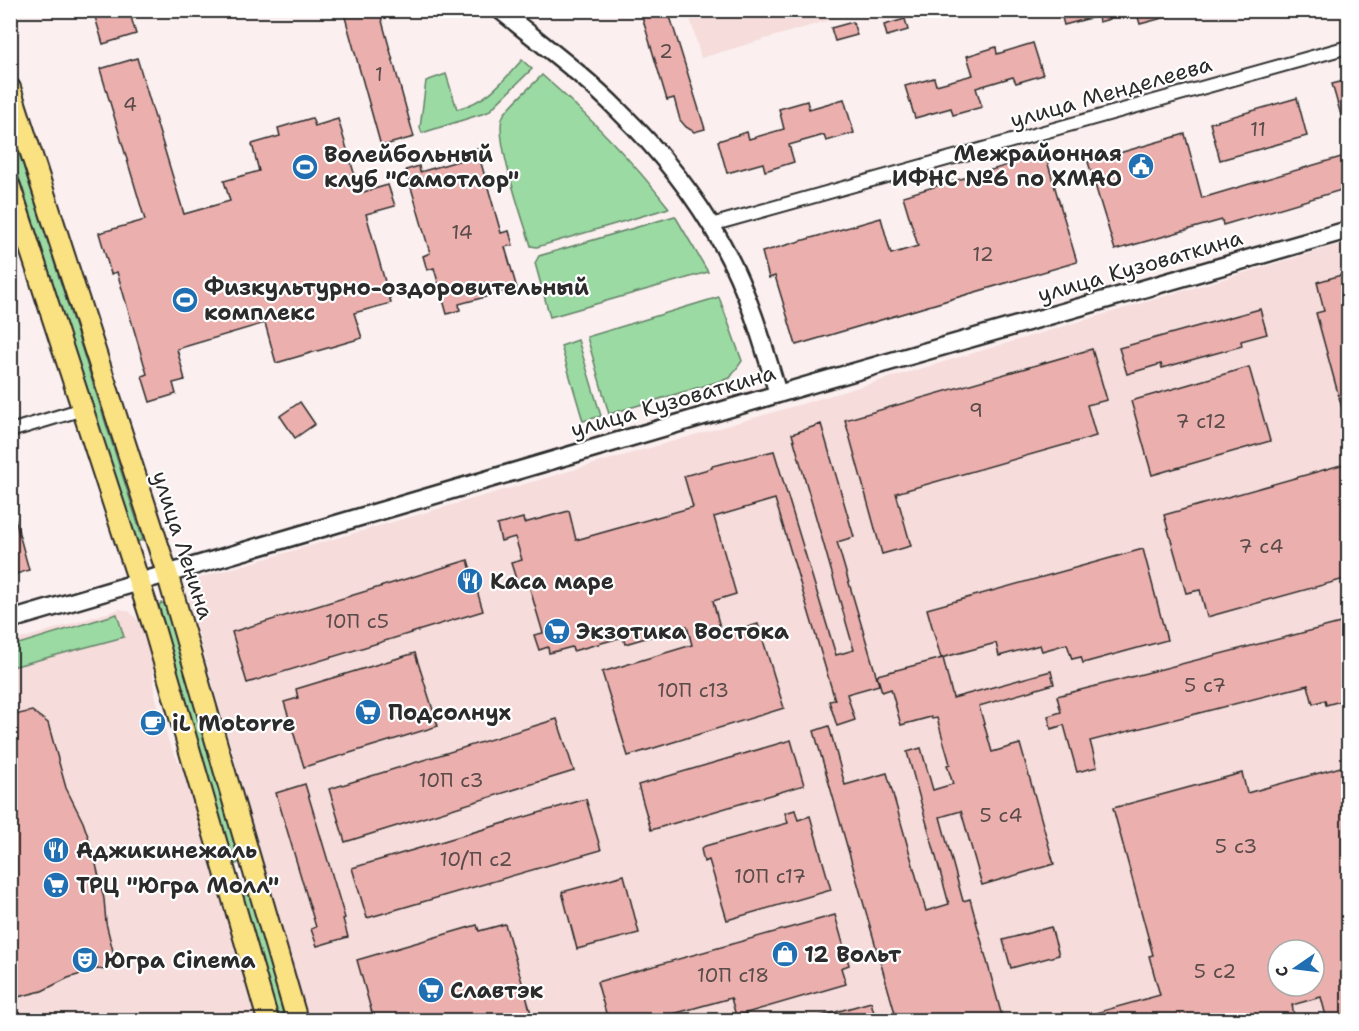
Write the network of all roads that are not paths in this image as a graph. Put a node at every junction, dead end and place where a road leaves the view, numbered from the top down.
1 (501, 10) edge
2 (1348, 47) edge
3 (10, 88) edge
4 (10, 187) edge
5 (711, 225) junction
6 (1348, 230) edge
7 (778, 394) junction
8 (82, 409) junction
9 (10, 431) edge
10 (167, 573) junction
11 (139, 581) junction
12 (10, 620) edge
13 (256, 878) junction
14 (229, 886) junction
15 (268, 1020) edge
16 (297, 1020) edge

1 - 5 main road
2 - 5 street, улица Менделеева
3 - 10 main road, улица Ленина
4 - 8 main road
5 - 7 main road
6 - 7 main road, улица Кузоваткина
7 - 10 main road, улица Кузоваткина
8 - 9 street
8 - 11 main road
10 - 11 main road, улица Кузоваткина
10 - 13 main road, улица Ленина
11 - 12 main road, улица Кузоваткина
11 - 14 main road
13 - 14 main road
13 - 16 main road, улица Ленина
14 - 15 main road

